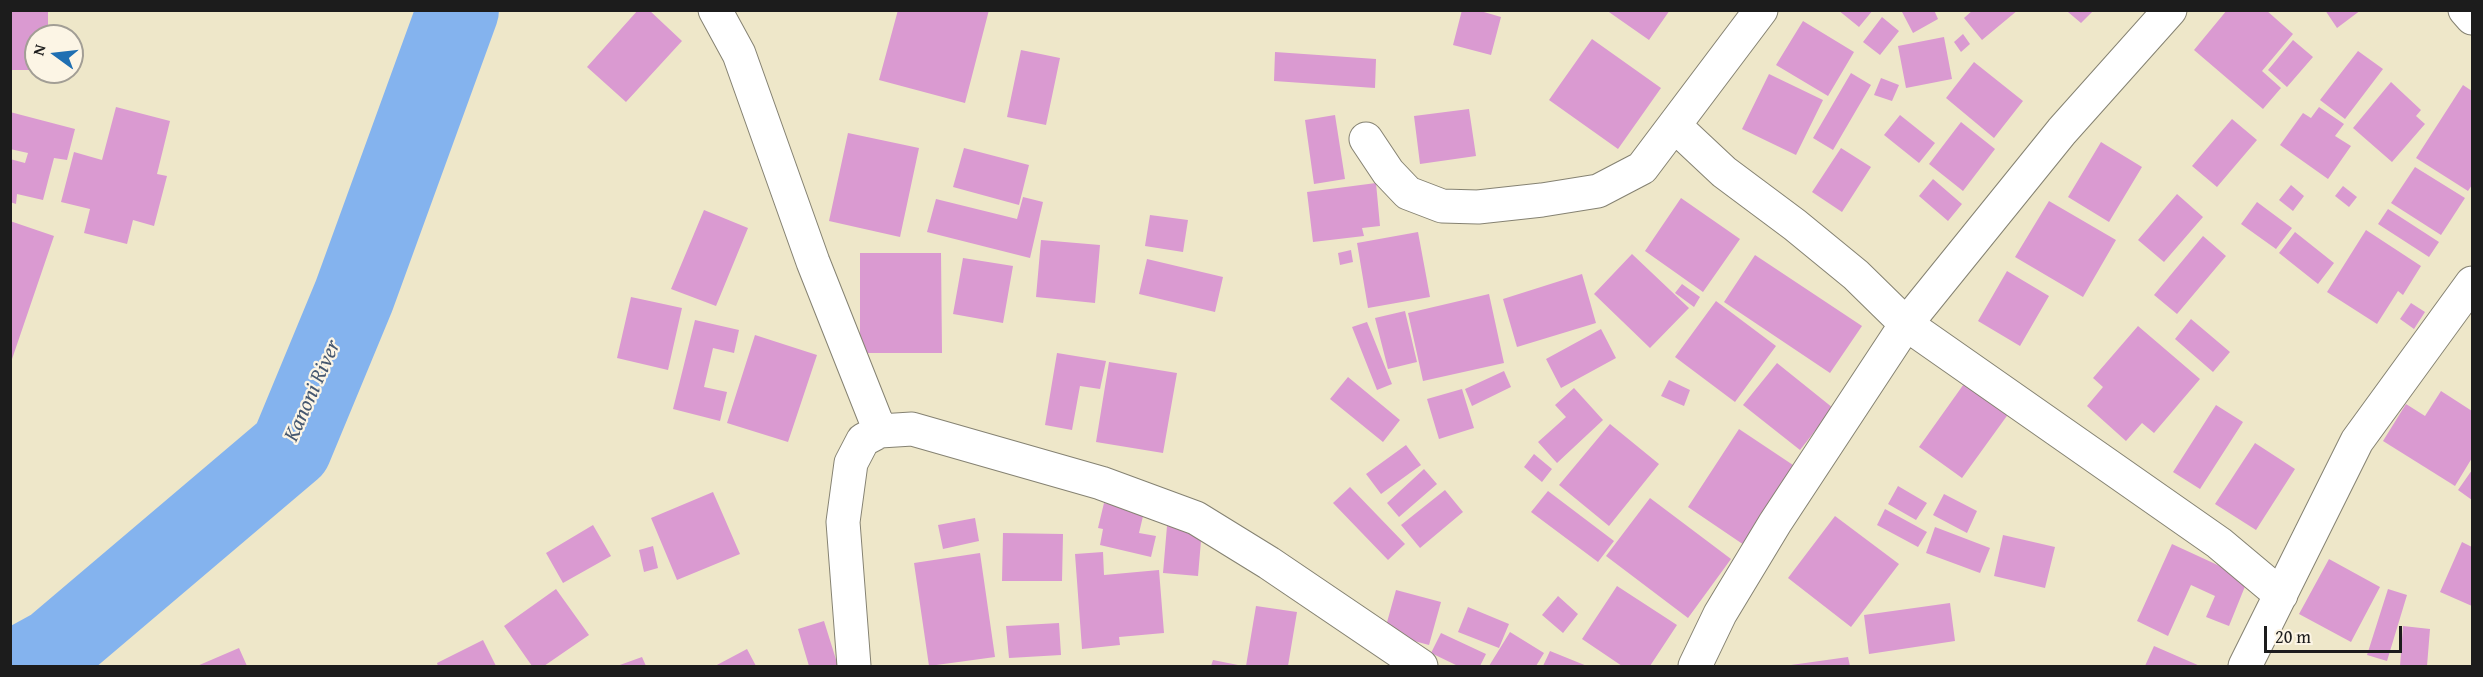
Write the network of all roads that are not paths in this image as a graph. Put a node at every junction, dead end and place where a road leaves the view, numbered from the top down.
1 (715, 10) edge
2 (1761, 10) edge
3 (2170, 10) edge
4 (2465, 10) edge
5 (2472, 18) edge
6 (1676, 127) junction
7 (1366, 139) dead end
8 (2472, 283) edge
9 (1906, 324) junction
10 (880, 431) junction
11 (2281, 595) junction
12 (854, 666) edge
13 (1421, 666) edge
14 (1695, 666) edge
15 (2245, 666) edge

1 - 10 street
2 - 6 street
3 - 9 street
4 - 5 street
6 - 7 street
6 - 9 street
8 - 11 street
9 - 11 street
9 - 14 street
10 - 12 street
10 - 13 street
11 - 15 street

